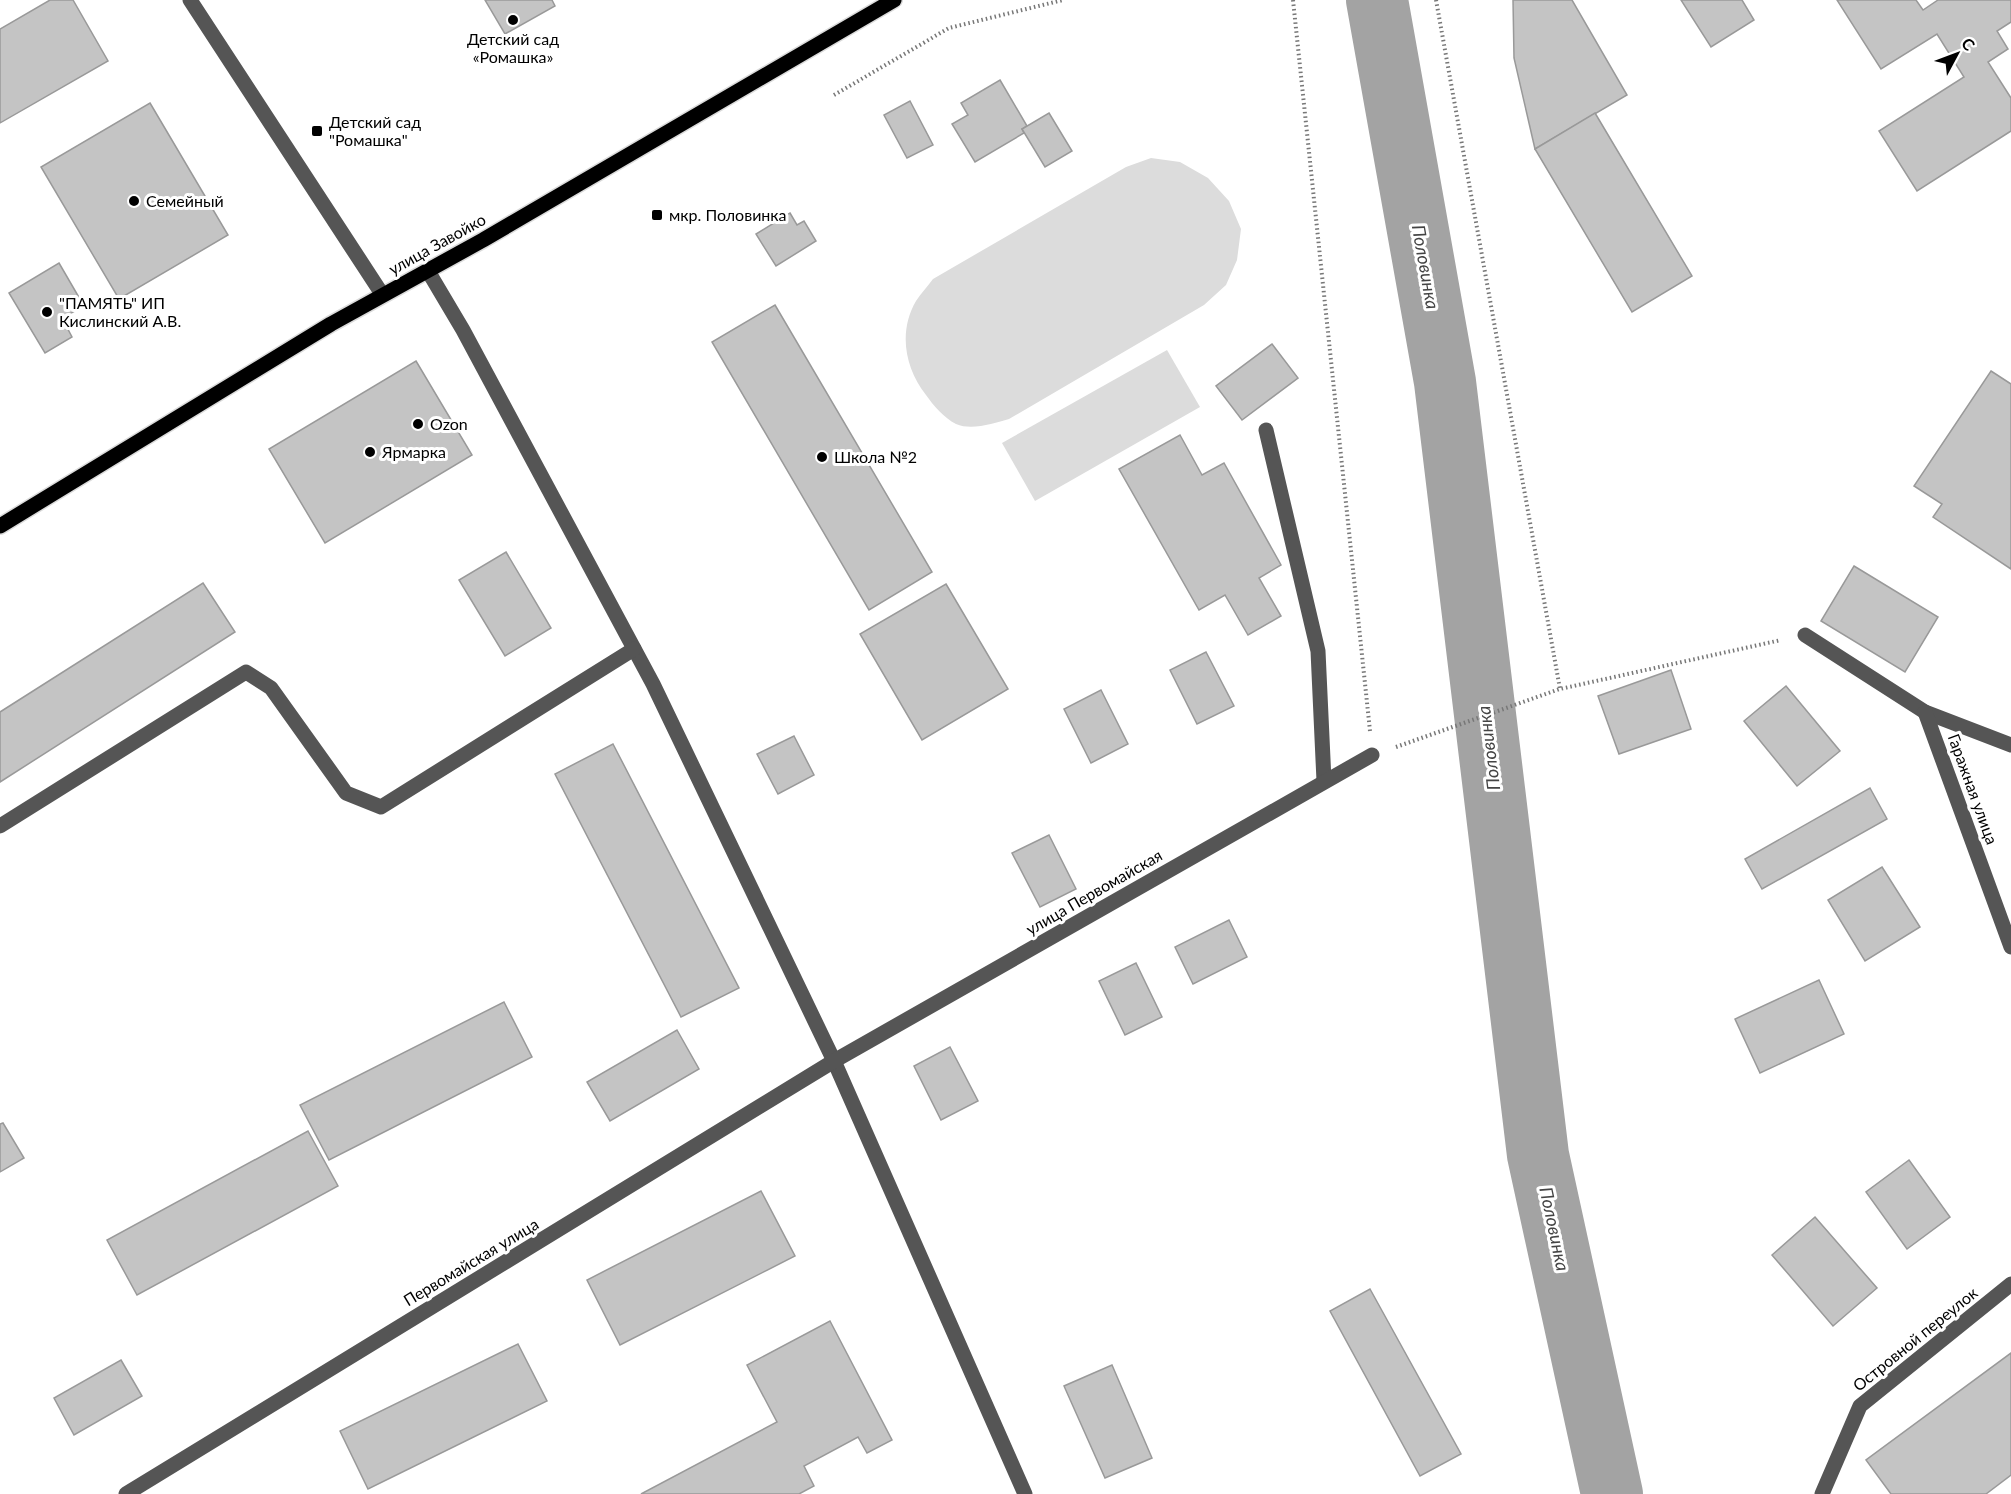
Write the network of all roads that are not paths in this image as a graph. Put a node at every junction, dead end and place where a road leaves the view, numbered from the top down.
1 (190, 0) edge
2 (894, 0) edge
3 (428, 271) junction
4 (382, 294) junction
5 (1266, 430) dead end
6 (1, 524) edge
7 (1805, 635) road end
8 (634, 649) junction
9 (1925, 712) junction
10 (2011, 745) edge
11 (1372, 755) road end
12 (1324, 781) junction
13 (0, 826) edge
14 (2011, 947) edge
15 (834, 1060) junction
16 (2011, 1284) edge
17 (126, 1494) edge
18 (1025, 1494) edge
19 (1822, 1494) edge

1 - 4 street
2 - 3 main road, улица Завойко
3 - 4 main road, улица Завойко
3 - 8 street
4 - 6 main road, улица Завойко
5 - 12 street
7 - 9 street
8 - 13 street
8 - 15 street
9 - 10 street
9 - 14 street, Гаражная улица
11 - 12 street, улица Первомайская
12 - 15 street, улица Первомайская
15 - 17 street, Первомайская улица
15 - 18 street
16 - 19 street, Островной переулок

